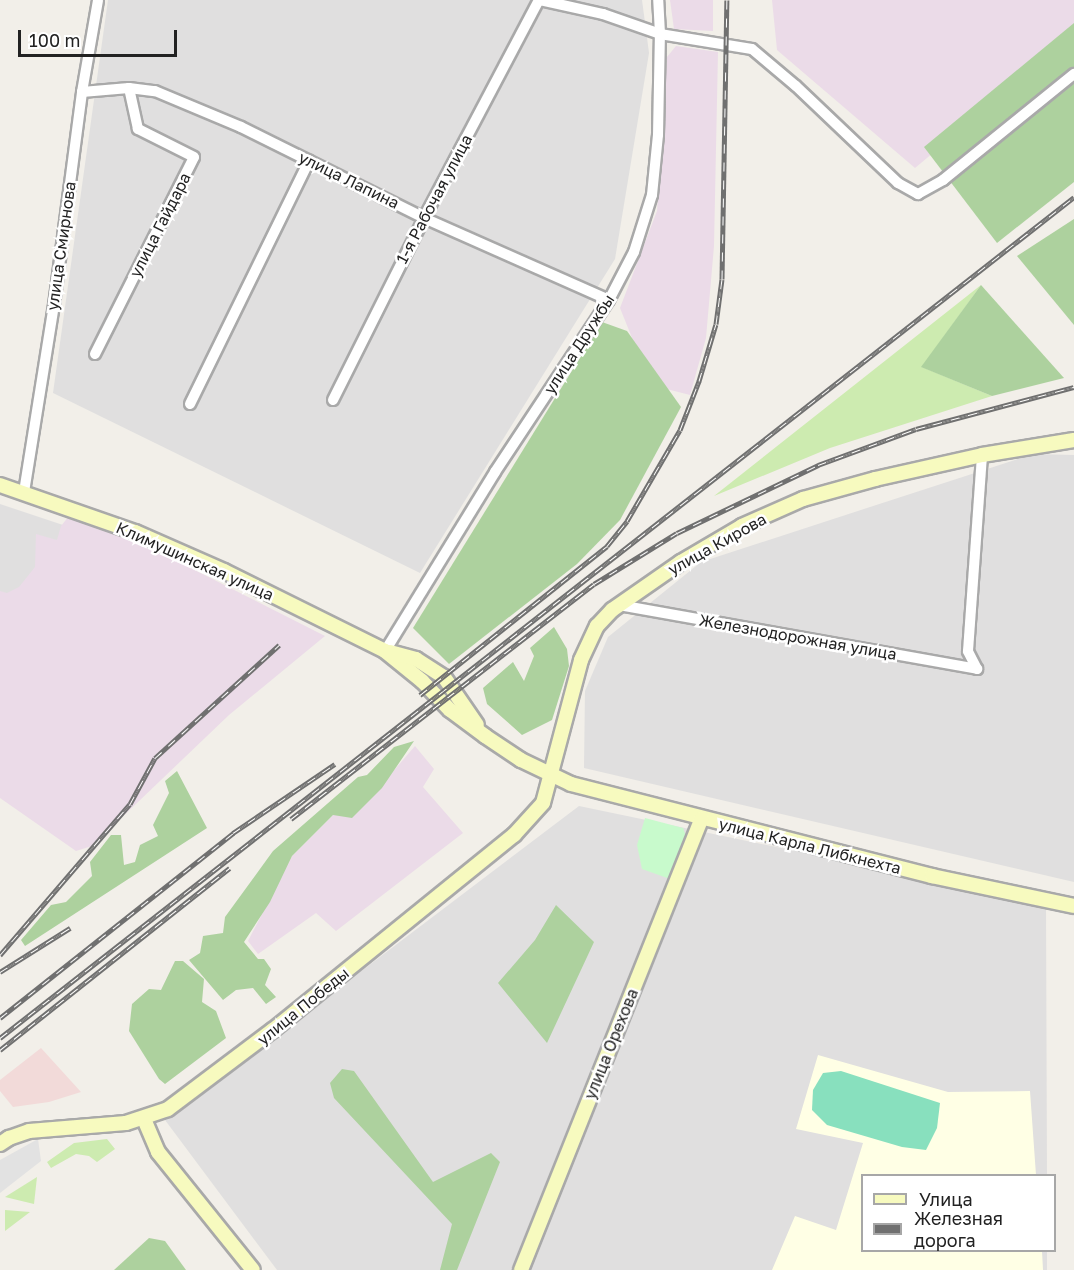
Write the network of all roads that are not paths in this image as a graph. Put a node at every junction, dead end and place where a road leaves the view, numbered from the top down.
1 (98, 0) edge
2 (540, 0) edge
3 (658, 0) edge
4 (660, 34) junction
5 (1074, 74) edge
6 (129, 88) junction
7 (82, 92) junction
8 (309, 161) junction
9 (424, 218) junction
10 (609, 300) junction
11 (95, 354) dead end
12 (333, 400) dead end
13 (190, 404) dead end
14 (1074, 440) edge
15 (982, 455) junction
16 (0, 485) edge
17 (24, 492) junction
18 (619, 605) junction
19 (385, 651) junction
20 (550, 775) junction
21 (701, 819) junction
22 (1074, 906) edge
23 (144, 1119) junction
24 (0, 1144) edge
25 (253, 1270) edge
26 (521, 1270) edge

1 - 7 street, улица Смирнова
2 - 4 street, 1-я Рабочая улица
2 - 9 street, 1-я Рабочая улица
3 - 4 street, улица Дружбы
4 - 5 street, 1-я Рабочая улица
4 - 10 street, улица Дружбы
6 - 7 street, улица Лапина
6 - 8 street, улица Лапина
6 - 11 street, улица Гайдара
7 - 17 street, улица Смирнова
8 - 9 street, улица Лапина
8 - 13 street
9 - 10 street, улица Лапина
9 - 12 street, 1-я Рабочая улица
10 - 19 street, улица Дружбы
14 - 15 street, улица Кирова
15 - 18 street, улица Кирова
15 - 18 street, Железнодорожная улица
16 - 17 street, Климушинская улица
17 - 19 street, Климушинская улица
18 - 20 street, улица Кирова
19 - 20 street, Климушинская улица
20 - 21 street, улица Карла Либкнехта
20 - 23 street, улица Победы
21 - 22 street, улица Карла Либкнехта
21 - 26 street, улица Орехова
23 - 24 street, улица Победы
23 - 25 street

